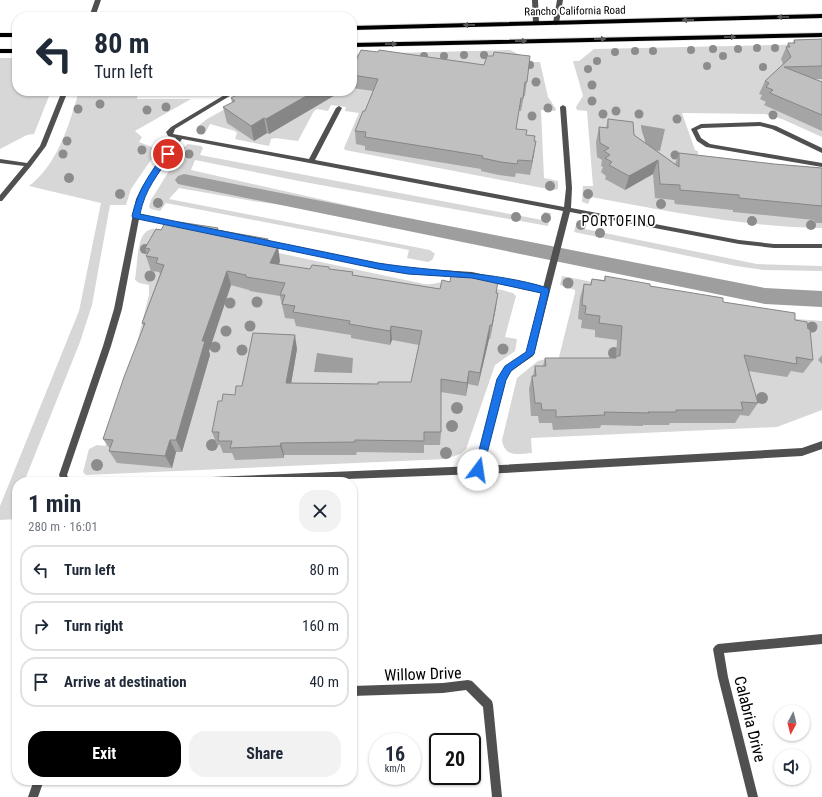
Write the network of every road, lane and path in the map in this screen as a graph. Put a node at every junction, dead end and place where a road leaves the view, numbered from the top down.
1 (98, 0) edge
2 (534, 0) edge
3 (560, 0) edge
4 (94, 12) edge
5 (822, 16) edge
6 (536, 23) junction
7 (556, 23) junction
8 (357, 28) edge
9 (0, 35) edge
10 (12, 35) edge
11 (822, 35) edge
12 (357, 45) edge
13 (0, 51) edge
14 (12, 51) edge
15 (63, 96) edge
16 (227, 96) edge
17 (563, 107) dead end
18 (339, 108) dead end
19 (180, 137) junction
20 (822, 151) edge
21 (0, 162) edge
22 (312, 162) junction
23 (29, 165) junction
24 (822, 165) edge
25 (0, 199) edge
26 (567, 210) junction
27 (136, 216) junction
28 (194, 228) edge
29 (255, 240) edge
30 (822, 246) edge
31 (545, 291) junction
32 (822, 445) edge
33 (478, 470) junction
34 (64, 477) edge
35 (308, 477) edge
36 (822, 639) edge
37 (357, 691) edge
38 (37, 785) edge
39 (33, 797) edge
40 (497, 797) edge
41 (753, 797) edge

1 - 4 street
2 - 6 street
3 - 7 street
5 -> 7 main road, Rancho California Road
6 - 7 main road, Rancho California Road
6 -> 8 main road, Rancho California Road
9 - 10 main road
12 -> 11 main road
13 - 14 main road
15 - 23 street
16 - 19 street
17 - 26 street
18 - 22 street
19 - 22 street
19 - 27 street
20 - 24 street
21 - 23 street
22 - 26 street
23 - 25 street
26 - 30 street
26 - 31 street
27 - 28 street
27 - 34 street
29 - 31 street
31 - 33 street
32 - 33 street
33 - 35 street
36 - 41 street, Calabria Drive
37 - 40 street, Willow Drive
38 - 39 street

